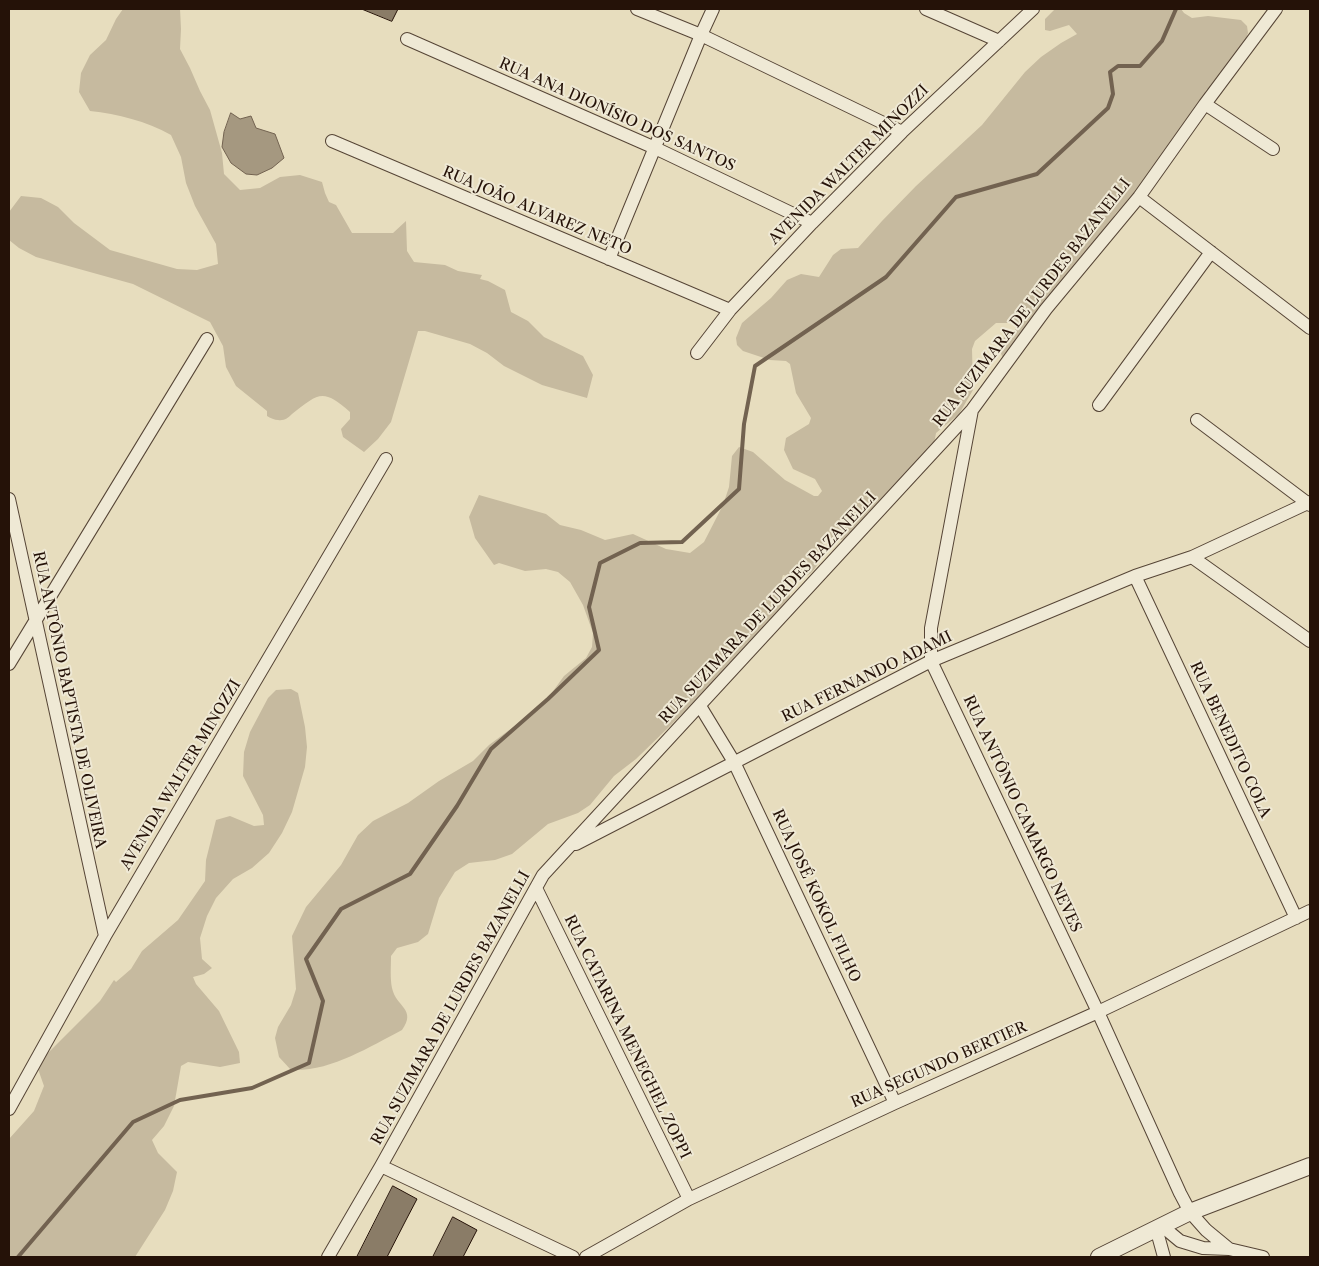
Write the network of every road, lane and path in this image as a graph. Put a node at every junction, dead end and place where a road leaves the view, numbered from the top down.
1 (637, 9) edge
2 (713, 9) edge
3 (926, 9) edge
4 (1033, 9) edge
5 (1276, 9) edge
6 (700, 35) junction
7 (407, 39) dead end
8 (1000, 41) junction
9 (1205, 104) junction
10 (902, 132) junction
11 (332, 141) dead end
12 (656, 148) junction
13 (1274, 149) dead end
14 (1139, 197) junction
15 (812, 223) junction
16 (1211, 252) junction
17 (609, 259) junction
18 (730, 310) junction
19 (1310, 328) edge
20 (207, 339) dead end
21 (697, 353) dead end
22 (1099, 405) dead end
23 (972, 410) junction
24 (1198, 420) dead end
25 (386, 459) dead end
26 (9, 499) edge
27 (1309, 503) edge
28 (1192, 557) junction
29 (1135, 576) junction
30 (35, 619) junction
31 (1310, 641) edge
32 (931, 661) junction
33 (9, 664) edge
34 (700, 706) junction
35 (734, 762) junction
36 (567, 849) junction
37 (536, 888) junction
38 (1310, 911) edge
39 (1296, 918) junction
40 (104, 936) junction
41 (1098, 1012) junction
42 (895, 1102) junction
43 (9, 1109) edge
44 (381, 1166) junction
45 (1310, 1166) edge
46 (689, 1199) junction
47 (1190, 1212) junction
48 (1158, 1227) junction
49 (1228, 1249) junction
50 (1120, 1251) edge
51 (328, 1257) edge
52 (573, 1257) edge
53 (586, 1257) edge
54 (1098, 1257) edge
55 (1164, 1257) edge
56 (1263, 1257) edge

1 - 6 street
2 - 6 street
3 - 8 street
4 - 8 street, AVENIDA WALTER MINOZZI
5 - 9 street, RUA SUZIMARA DE LURDES BAZANELLI
6 - 10 street
6 - 12 street
7 - 12 street, RUA ANA DIONÍSIO DOS SANTOS
8 - 10 street, AVENIDA WALTER MINOZZI
9 - 13 street
9 - 14 street, RUA SUZIMARA DE LURDES BAZANELLI
10 - 15 street, AVENIDA WALTER MINOZZI
11 - 17 street, RUA JOÃO ALVAREZ NETO
12 - 15 street, RUA ANA DIONÍSIO DOS SANTOS
12 - 17 street
14 - 16 street
14 - 23 street, RUA SUZIMARA DE LURDES BAZANELLI
15 - 18 street, AVENIDA WALTER MINOZZI
16 - 19 street
16 - 22 street
17 - 18 street, RUA JOÃO ALVAREZ NETO
18 - 21 street, AVENIDA WALTER MINOZZI
20 - 30 street
23 - 32 street, RUA ANTÔNIO CAMARGO NEVES
23 - 34 street, RUA SUZIMARA DE LURDES BAZANELLI
24 - 27 street
25 - 40 street, AVENIDA WALTER MINOZZI
26 - 30 street, RUA ANTÔNIO BAPTISTA DE OLIVEIRA
27 - 28 street, RUA FERNANDO ADAMI
28 - 29 street, RUA FERNANDO ADAMI
28 - 31 street
29 - 32 street, RUA FERNANDO ADAMI
29 - 39 street, RUA BENEDITO COLA
30 - 33 street
30 - 40 street, RUA ANTÔNIO BAPTISTA DE OLIVEIRA
32 - 35 street, RUA FERNANDO ADAMI
32 - 41 street, RUA ANTÔNIO CAMARGO NEVES
34 - 35 street, RUA JOSÉ KOKOL FILHO
34 - 36 street, RUA SUZIMARA DE LURDES BAZANELLI
35 - 36 street, RUA FERNANDO ADAMI
35 - 42 street, RUA JOSÉ KOKOL FILHO
36 - 37 street, RUA SUZIMARA DE LURDES BAZANELLI
37 - 44 street, RUA SUZIMARA DE LURDES BAZANELLI
37 - 46 street, RUA CATARINA MENEGHEL ZOPPI
38 - 39 street, RUA SEGUNDO BERTIER
39 - 41 street, RUA SEGUNDO BERTIER
40 - 43 street, AVENIDA WALTER MINOZZI
41 - 42 street, RUA SEGUNDO BERTIER
41 - 47 street, RUA ANTÔNIO CAMARGO NEVES
42 - 46 street, RUA SEGUNDO BERTIER
44 - 51 street, RUA SUZIMARA DE LURDES BAZANELLI
44 - 52 street
45 - 47 street
46 - 53 street, RUA SEGUNDO BERTIER
47 - 48 street
47 - 49 street, RUA ANTÔNIO CAMARGO NEVES
48 - 49 street
48 - 50 street
48 - 55 street
49 - 56 street
50 - 54 street

